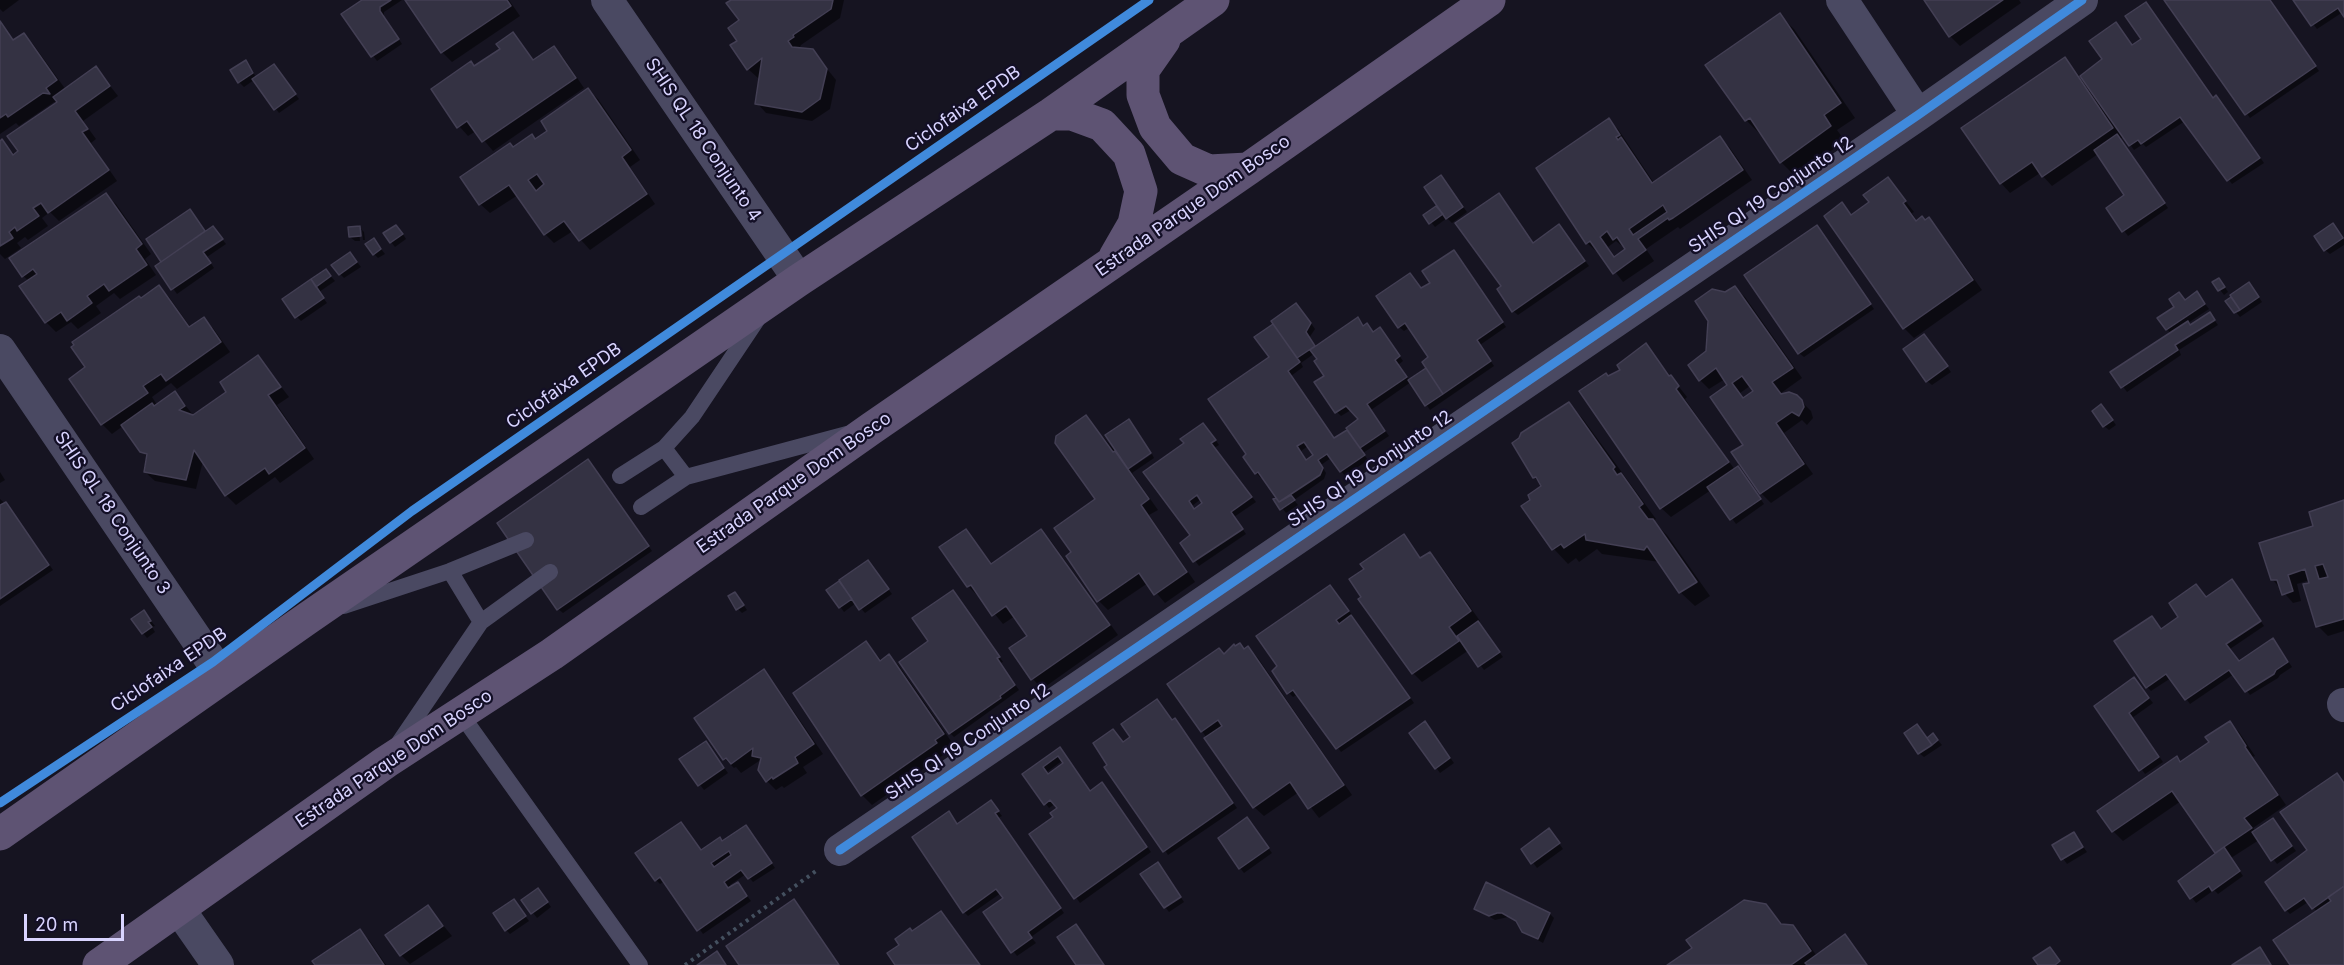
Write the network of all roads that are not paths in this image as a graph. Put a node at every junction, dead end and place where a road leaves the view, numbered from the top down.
1 (608, 0) edge
2 (1213, 0) edge
3 (1489, 0) edge
4 (1842, 0) edge
5 (2082, 0) edge
6 (1174, 27) junction
7 (1051, 114) junction
8 (1918, 115) junction
9 (1248, 169) junction
10 (1113, 261) junction
11 (799, 280) junction
12 (769, 302) junction
13 (0, 350) edge
14 (872, 428) junction
15 (664, 448) junction
16 (620, 476) dead end
17 (686, 477) junction
18 (641, 507) dead end
19 (526, 540) dead end
20 (450, 571) junction
21 (550, 572) dead end
22 (308, 618) junction
23 (482, 622) junction
24 (223, 678) junction
25 (460, 713) junction
26 (386, 762) junction
27 (0, 834) edge
28 (840, 850) road end
29 (179, 909) junction
30 (99, 965) edge
31 (218, 965) edge
32 (640, 965) edge

1 - 11 street, SHIS QL 18 Conjunto 4
2 - 6 main road
3 - 9 main road, Estrada Parque Dom Bosco
4 - 8 street
5 - 8 street, SHIS QI 19 Conjunto 12
6 - 7 main road
6 - 9 main road
7 - 10 main road
7 - 11 main road
8 - 28 street, SHIS QI 19 Conjunto 12
9 - 10 main road, Estrada Parque Dom Bosco
10 - 14 main road, Estrada Parque Dom Bosco
11 - 12 main road
12 - 15 lane
12 - 22 main road
13 - 24 street, SHIS QL 18 Conjunto 3
14 - 17 lane
14 - 25 main road, Estrada Parque Dom Bosco
15 - 16 lane
15 - 17 lane
17 - 18 lane
19 - 20 lane
20 - 22 lane
20 - 23 lane
21 - 23 lane
22 - 24 main road
23 - 26 lane
24 - 27 main road
25 - 26 main road, Estrada Parque Dom Bosco
25 - 32 lane
26 - 29 main road, Estrada Parque Dom Bosco
29 - 30 main road, Estrada Parque Dom Bosco
29 - 31 street

